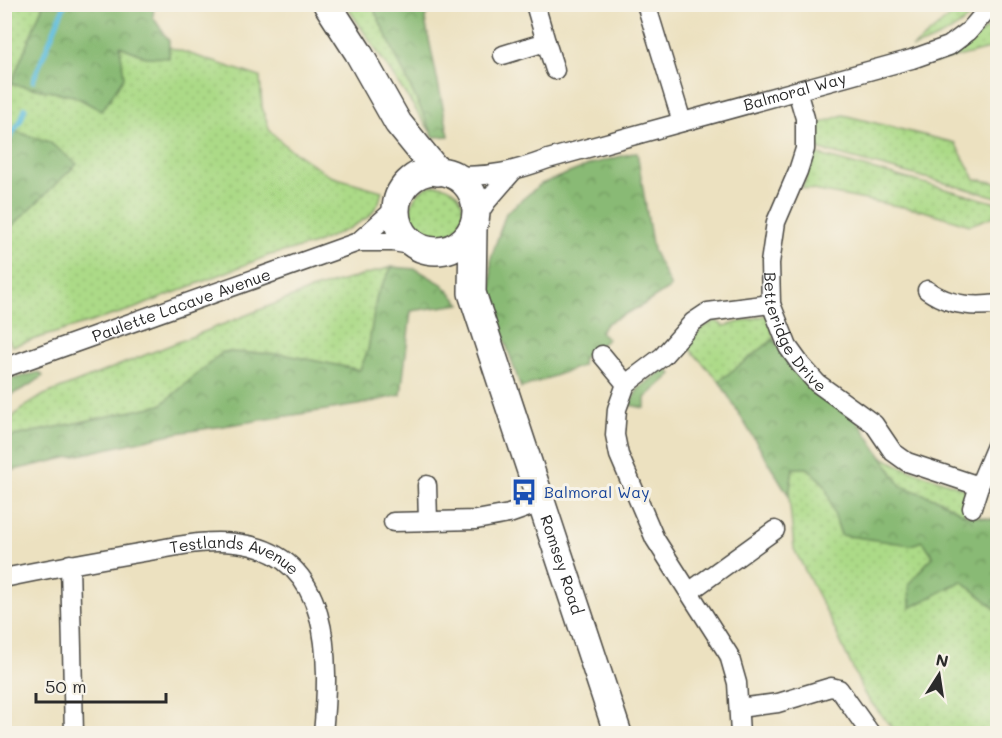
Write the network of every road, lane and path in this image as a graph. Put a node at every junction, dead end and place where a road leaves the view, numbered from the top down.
1 (327, 4) edge
2 (535, 4) edge
3 (646, 4) edge
4 (992, 12) edge
5 (546, 42) junction
6 (503, 55) dead end
7 (555, 70) dead end
8 (797, 92) junction
9 (682, 122) junction
10 (398, 123) junction
11 (513, 171) junction
12 (446, 174) junction
13 (400, 197) junction
14 (474, 223) junction
15 (358, 242) junction
16 (424, 248) junction
17 (927, 290) dead end
18 (472, 293) junction
19 (771, 304) junction
20 (998, 304) edge
21 (602, 355) dead end
22 (4, 368) edge
23 (626, 384) junction
24 (998, 441) edge
25 (427, 486) dead end
26 (979, 486) junction
27 (540, 503) junction
28 (972, 508) dead end
29 (428, 521) junction
30 (393, 522) dead end
31 (775, 530) dead end
32 (70, 564) junction
33 (4, 578) edge
34 (690, 592) junction
35 (739, 708) junction
36 (74, 734) edge
37 (323, 734) edge
38 (618, 734) edge
39 (740, 734) edge
40 (871, 734) edge

1 - 10 main road
2 - 5 street
3 - 9 street
4 - 8 street, Balmoral Way
5 - 6 street
5 - 7 street
8 - 9 street, Balmoral Way
8 - 19 street, Betteridge Drive
9 - 11 street, Balmoral Way
10 - 12 main road
10 - 13 main road
11 - 12 street, Balmoral Way
11 - 14 street
12 - 13 main road
12 - 14 main road
13 - 15 street, Paulette Lacave Avenue
13 - 16 main road
14 - 16 main road
14 - 18 main road, Romsey Road
15 - 16 street, Paulette Lacave Avenue
15 - 22 street, Paulette Lacave Avenue
16 - 18 main road, Romsey Road
17 - 20 street
18 - 27 main road, Romsey Road
19 - 23 street
19 - 26 street, Betteridge Drive
21 - 23 street
23 - 34 street
24 - 26 street
25 - 29 street
26 - 28 street
27 - 29 street
27 - 38 main road, Romsey Road
29 - 30 street
31 - 34 street
32 - 33 street, Testlands Avenue
32 - 36 street
32 - 37 street, Testlands Avenue
34 - 35 street
35 - 39 street
35 - 40 street

